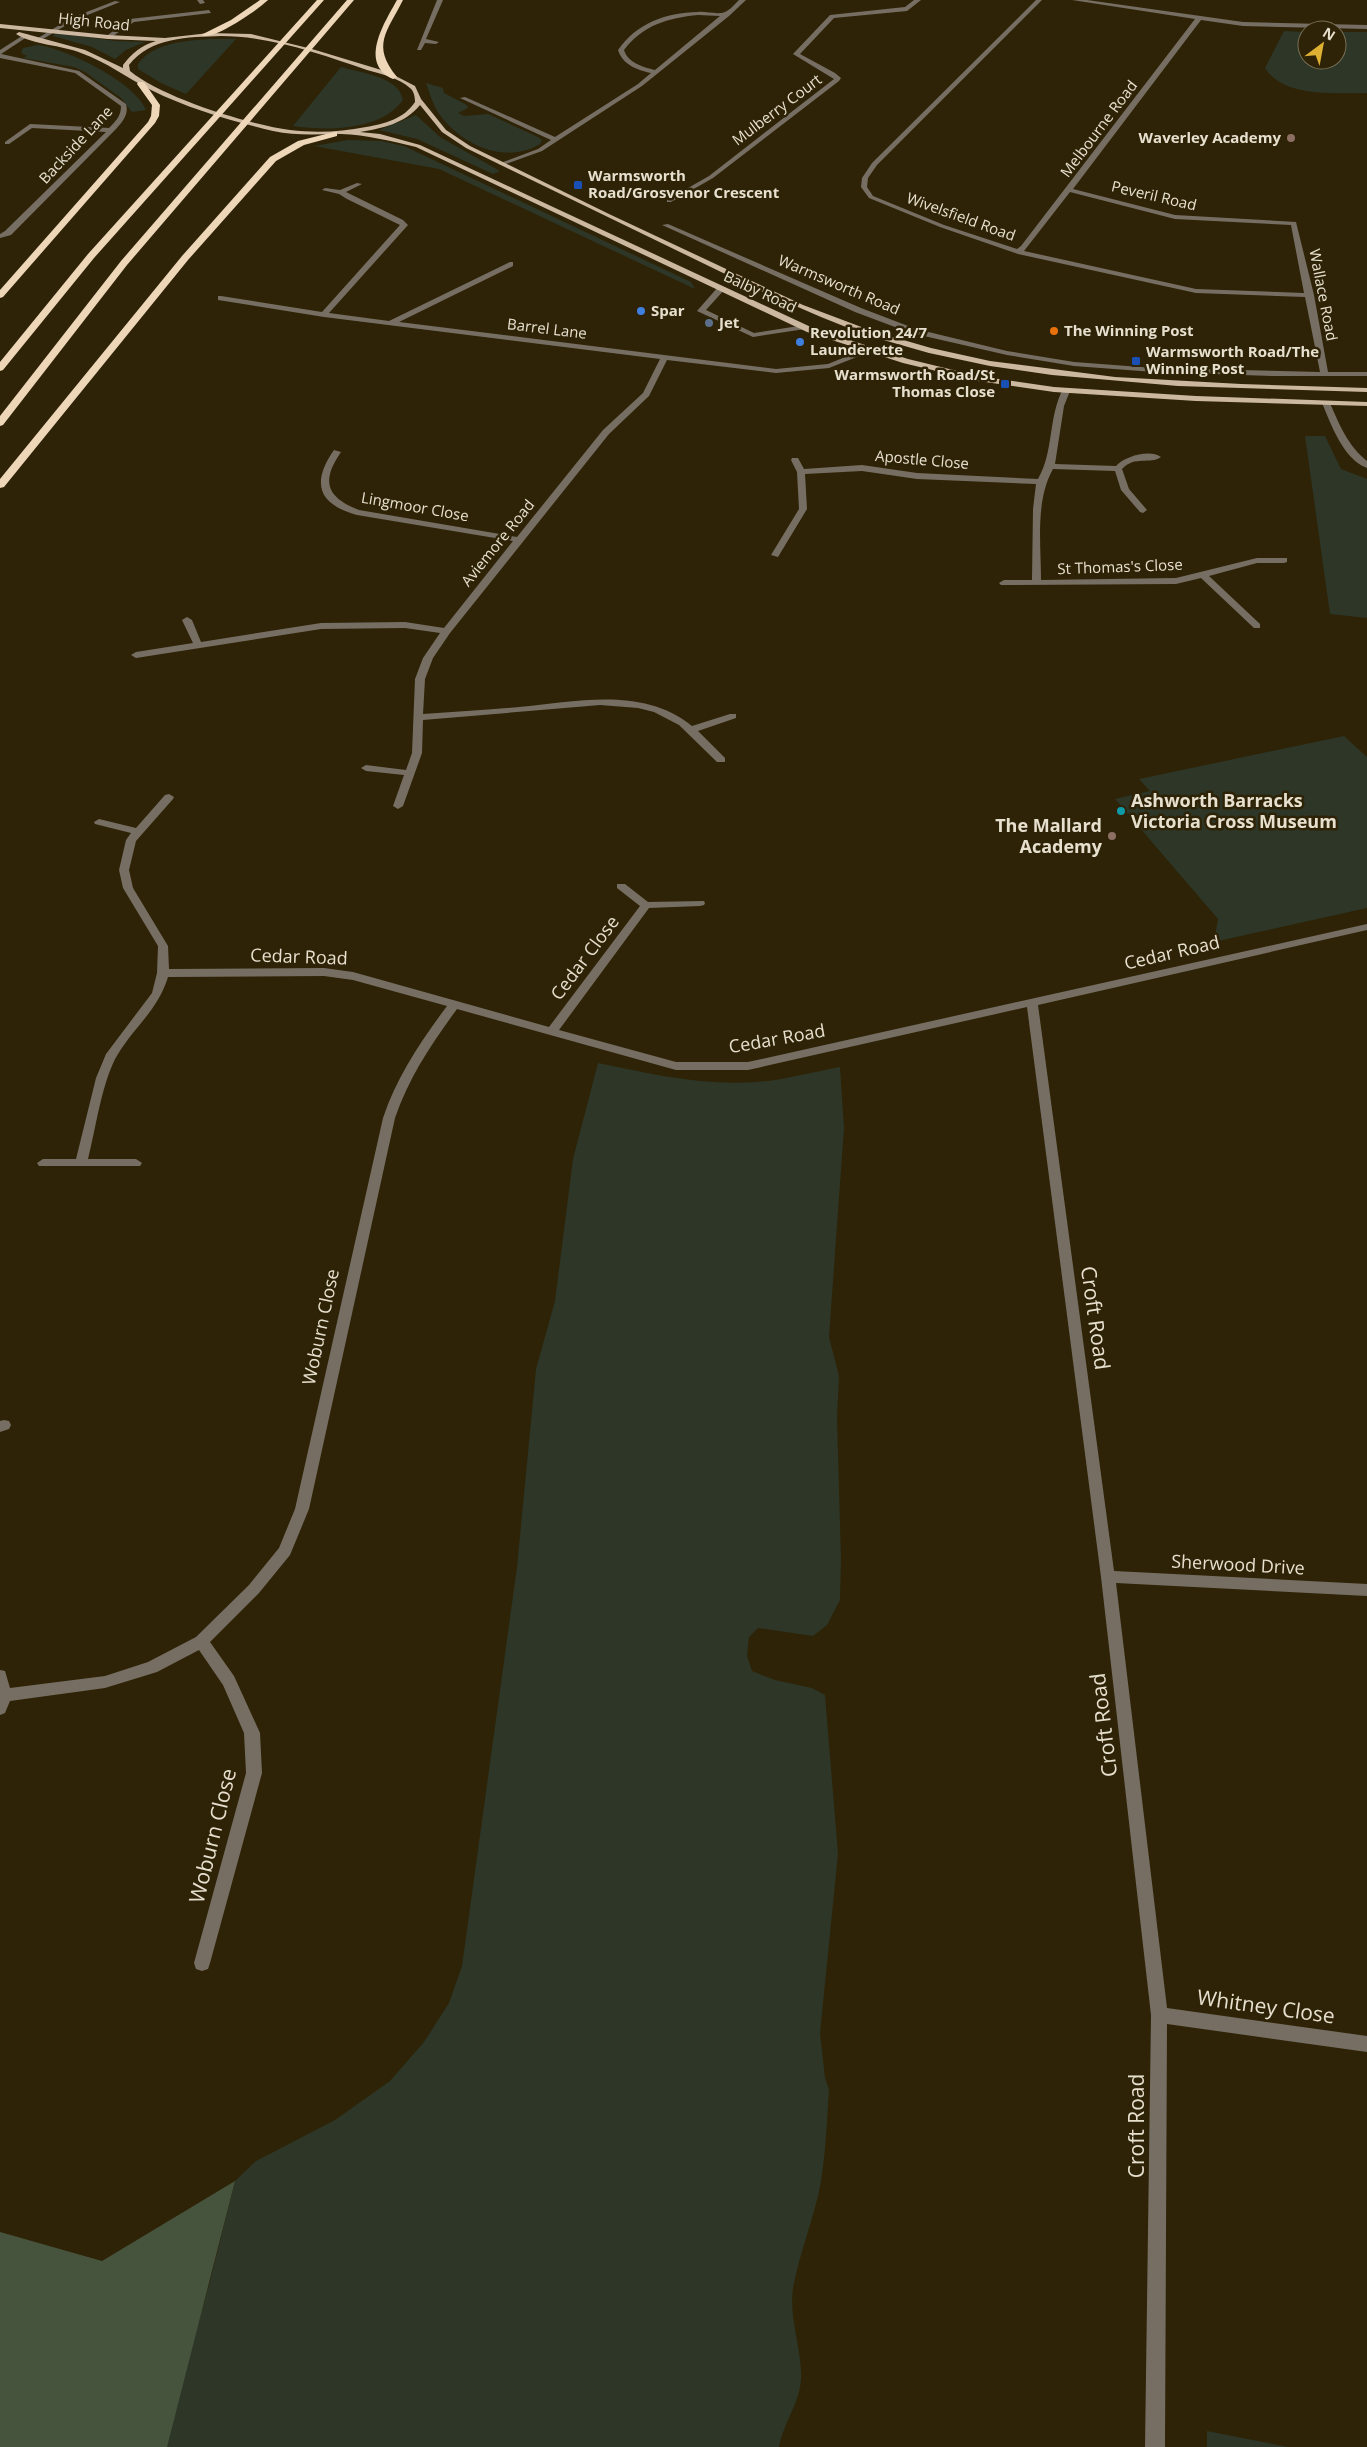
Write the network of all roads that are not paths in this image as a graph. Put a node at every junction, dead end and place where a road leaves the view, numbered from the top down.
1 (265, 0) edge
2 (321, 0) edge
3 (351, 0) edge
4 (400, 0) edge
5 (440, 0) edge
6 (744, 0) edge
7 (918, 0) edge
8 (1039, 0) edge
9 (1075, 0) edge
10 (117, 2) dead end
11 (209, 12) dead end
12 (726, 14) junction
13 (1199, 18) junction
14 (0, 26) edge
15 (1367, 26) edge
16 (54, 30) junction
17 (0, 31) edge
18 (27, 35) junction
19 (205, 35) junction
20 (108, 37) junction
21 (185, 37) junction
22 (41, 38) junction
23 (422, 41) junction
24 (436, 42) dead end
25 (419, 49) dead end
26 (0, 55) edge
27 (127, 72) junction
28 (656, 72) junction
29 (392, 77) junction
30 (141, 84) junction
31 (463, 98) dead end
32 (418, 99) junction
33 (483, 107) junction
34 (468, 112) dead end
35 (112, 130) junction
36 (344, 133) junction
37 (334, 134) junction
38 (556, 140) junction
39 (7, 142) dead end
40 (501, 164) junction
41 (359, 184) dead end
42 (325, 190) dead end
43 (1069, 190) junction
44 (341, 192) junction
45 (669, 201) dead end
46 (1294, 223) joint
47 (666, 225) dead end
48 (0, 236) edge
49 (1018, 252) junction
50 (510, 264) dead end
51 (721, 289) junction
52 (0, 295) edge
53 (1310, 296) junction
54 (221, 298) dead end
55 (324, 315) junction
56 (391, 323) junction
57 (804, 327) junction
58 (868, 351) junction
59 (665, 357) junction
60 (0, 368) edge
61 (1324, 372) junction
62 (1367, 374) edge
63 (1367, 390) edge
64 (1066, 391) junction
65 (1326, 403) junction
66 (1367, 404) edge
67 (0, 423) edge
68 (337, 452) dead end
69 (1157, 457) dead end
70 (795, 460) dead end
71 (1367, 465) edge
72 (1050, 466) junction
73 (1118, 469) junction
74 (801, 472) junction
75 (1042, 482) junction
76 (0, 485) edge
77 (1143, 510) dead end
78 (520, 540) junction
79 (775, 556) dead end
80 (1284, 560) dead end
81 (1204, 576) junction
82 (1004, 583) dead end
83 (1036, 583) junction
84 (187, 620) dead end
85 (1257, 626) dead end
86 (446, 631) junction
87 (198, 645) junction
88 (136, 655) dead end
89 (733, 716) dead end
90 (418, 717) junction
91 (690, 730) junction
92 (721, 760) dead end
93 (366, 768) dead end
94 (410, 773) junction
95 (170, 797) dead end
96 (398, 806) dead end
97 (99, 822) dead end
98 (139, 832) junction
99 (621, 886) dead end
100 (700, 902) dead end
101 (646, 905) junction
102 (1367, 928) edge
103 (163, 973) junction
104 (1032, 1003) junction
105 (454, 1005) junction
106 (551, 1032) junction
107 (42, 1163) dead end
108 (81, 1163) junction
109 (136, 1163) dead end
110 (1108, 1578) junction
111 (1367, 1590) edge
112 (201, 1641) junction
113 (0, 1676) edge
114 (2, 1702) edge
115 (202, 1963) dead end
116 (1159, 2015) junction
117 (1367, 2044) edge
118 (1155, 2447) edge

1 - 19 highway
2 - 60 highway
3 - 67 highway
4 - 29 highway
5 - 23 street
6 - 12 street
7 - 45 street, Mulberry Court
8 - 49 street, Wivelsfield Road
9 - 13 street
10 - 16 street
11 - 20 street
12 - 28 street
12 - 28 street
13 - 15 street
13 - 43 street, Melbourne Road
14 - 16 main road, High Road
16 - 20 main road, High Road
16 - 22 street
17 - 18 main road, High Road
18 - 22 main road, High Road
18 - 26 street
19 - 21 main road, Balby Road
19 - 29 main road, Balby Road
20 - 21 main road, High Road
21 - 27 main road
22 - 27 main road, High Road
23 - 24 street
23 - 25 street
26 - 35 street, Backside Lane
27 - 30 main road, High Road
28 - 38 street
29 - 32 main road, Balby Road
30 - 37 main road, High Road
30 - 52 highway
31 - 33 street
32 - 36 main road
32 - 40 main road, Balby Road
33 - 34 street
33 - 38 street
35 - 39 street
35 - 48 street, Backside Lane
36 - 37 main road, High Road
36 - 51 main road, Balby Road
37 - 76 highway
38 - 40 street
40 - 63 main road, Balby Road
41 - 44 street
42 - 44 street
43 - 46 street, Peveril Road
43 - 49 street, Melbourne Road
44 - 55 street
46 - 53 street, Wallace Road
47 - 61 street, Warmsworth Road
49 - 53 street, Wivelsfield Road
50 - 56 street
51 - 57 main road, Balby Road
51 - 57 street
53 - 61 street, Wallace Road
54 - 55 street, Barrel Lane
55 - 56 street, Barrel Lane
56 - 59 street, Barrel Lane
57 - 58 main road, Balby Road
58 - 59 street, Barrel Lane
58 - 64 main road, Balby Road
59 - 78 street, Aviemore Road
61 - 62 street, Warmsworth Road
64 - 65 main road, Balby Road
64 - 72 street, St Thomas's Close
65 - 66 main road, Balby Road
65 - 71 street
68 - 78 street, Lingmoor Close
69 - 73 street
70 - 74 street
72 - 73 street
72 - 75 street, St Thomas's Close
73 - 77 street
74 - 75 street, Apostle Close
74 - 79 street
75 - 83 street, St Thomas's Close
78 - 86 street, Aviemore Road
80 - 81 street, St Thomas's Close
81 - 83 street, St Thomas's Close
81 - 85 street, St Thomas's Close
82 - 83 street, St Thomas's Close
84 - 87 street
86 - 87 street
86 - 90 street, Aviemore Road
87 - 88 street
89 - 91 street
90 - 91 street
90 - 94 street, Aviemore Road
91 - 92 street
93 - 94 street
94 - 96 street, Aviemore Road
95 - 98 street
97 - 98 street
98 - 103 street
99 - 101 street
100 - 101 street
101 - 106 street, Cedar Close
102 - 104 street, Cedar Road
103 - 105 street, Cedar Road
103 - 108 street
104 - 106 street, Cedar Road
104 - 110 street, Croft Road
105 - 106 street, Cedar Road
105 - 112 street, Woburn Close
107 - 108 street
108 - 109 street
110 - 111 street, Sherwood Drive
110 - 116 street, Croft Road
112 - 114 street, Woburn Close
112 - 115 street, Woburn Close
113 - 114 street, Woburn Close
116 - 117 street, Whitney Close
116 - 118 street, Croft Road

